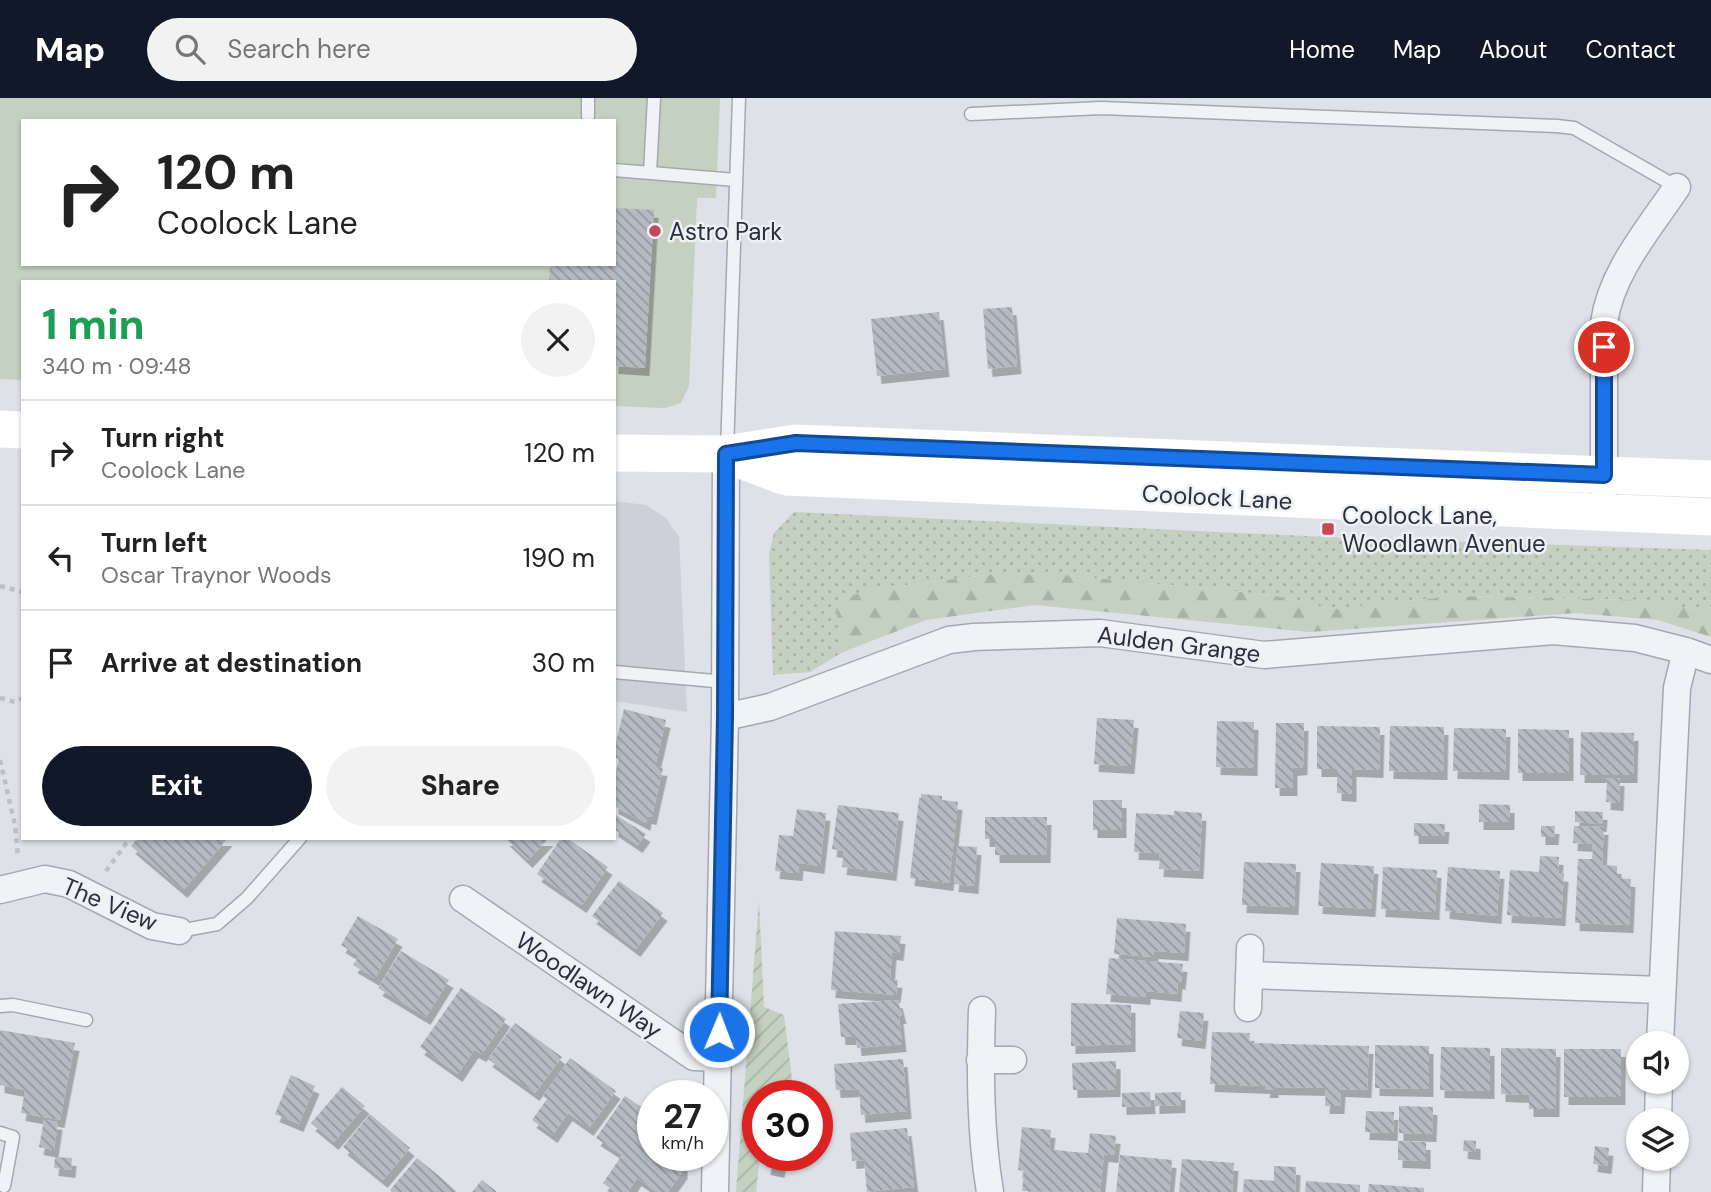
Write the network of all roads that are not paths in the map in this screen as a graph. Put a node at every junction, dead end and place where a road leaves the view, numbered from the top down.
1 (588, 98) edge
2 (654, 98) edge
3 (739, 98) edge
4 (971, 114) dead end
5 (588, 119) edge
6 (616, 170) edge
7 (650, 173) junction
8 (736, 180) junction
9 (1676, 187) joint
10 (0, 429) edge
11 (21, 430) edge
12 (616, 453) edge
13 (726, 454) junction
14 (1604, 475) junction
15 (1711, 479) edge
16 (1604, 512) junction
17 (1711, 517) edge
18 (1686, 651) junction
19 (1711, 660) edge
20 (616, 672) edge
21 (726, 682) junction
22 (725, 717) junction
23 (298, 840) edge
24 (11, 888) edge
25 (463, 899) dead end
26 (178, 931) joint
27 (1250, 948) dead end
28 (1249, 975) junction
29 (1661, 990) junction
30 (0, 1006) edge
31 (1248, 1008) dead end
32 (982, 1010) dead end
33 (86, 1020) dead end
34 (1660, 1031) edge
35 (719, 1058) junction
36 (980, 1060) junction
37 (1013, 1060) dead end
38 (0, 1133) edge
39 (1657, 1171) edge
40 (4, 1186) dead end
41 (715, 1192) edge
42 (990, 1192) edge
43 (1656, 1192) edge

1 - 5 lane
2 - 7 lane
3 - 8 lane
4 - 9 lane
6 - 7 lane
7 - 8 lane
8 - 13 lane
9 - 14 street
10 - 11 main road
12 - 13 main road, Coolock Lane
13 - 14 main road, Coolock Lane
13 - 16 main road, Coolock Lane
13 - 21 street
14 - 15 main road, Coolock Lane
14 - 16 street
16 - 17 main road, Coolock Lane
18 - 19 street, Aulden Grange
18 - 22 street, Aulden Grange
18 - 29 street
20 - 21 lane
21 - 22 street
22 - 35 street
23 - 26 lane
24 - 26 street, The View
25 - 35 street, Woodlawn Way
27 - 28 street
28 - 29 street
28 - 31 street
29 - 34 street
30 - 33 lane
32 - 36 street
35 - 41 street
36 - 37 street
36 - 42 street
38 - 40 lane
39 - 43 street

